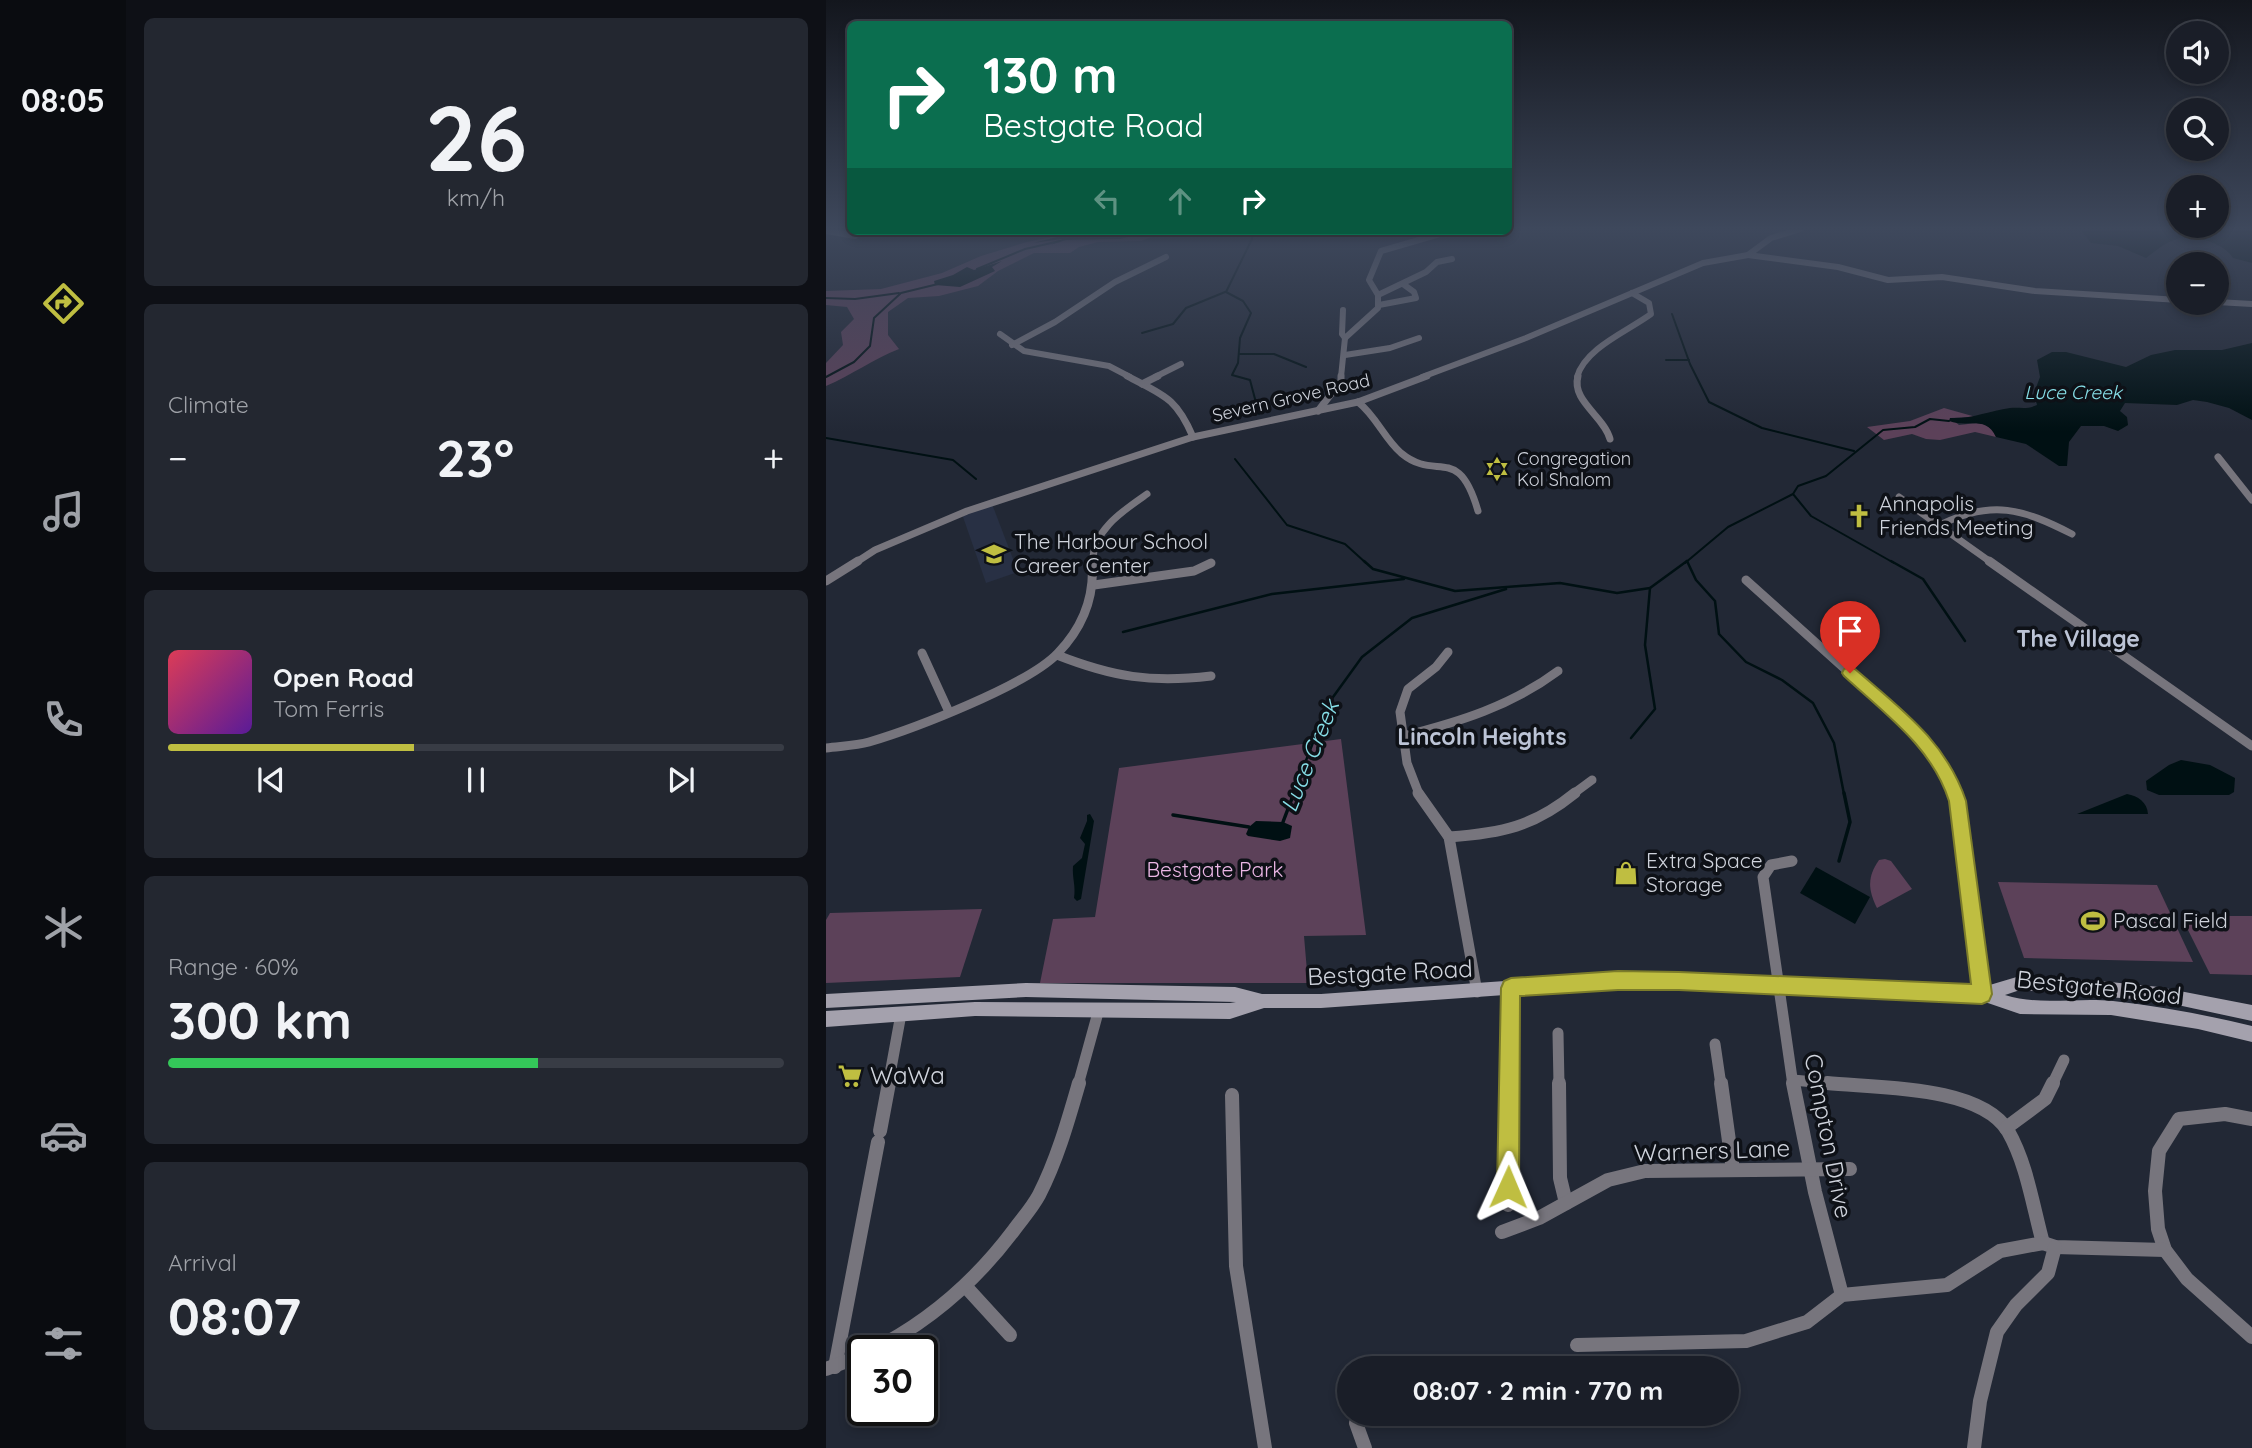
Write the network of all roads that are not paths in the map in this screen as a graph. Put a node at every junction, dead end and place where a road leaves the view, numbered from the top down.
1 (1093, 297) edge
2 (1378, 297) edge
3 (1416, 297) edge
4 (1624, 297) edge
5 (1639, 297) edge
6 (2124, 297) edge
7 (2166, 299) edge
8 (2229, 303) edge
9 (2252, 304) edge
10 (1379, 305) junction
11 (1343, 310) dead end
12 (1000, 334) dead end
13 (1345, 338) junction
14 (1419, 338) dead end
15 (1012, 345) junction
16 (1345, 355) junction
17 (1181, 364) dead end
18 (1142, 384) junction
19 (1358, 402) junction
20 (1317, 412) junction
21 (1193, 437) junction
22 (1610, 439) dead end
23 (2218, 457) dead end
24 (1147, 494) dead end
25 (1899, 497) dead end
26 (2252, 500) edge
27 (1478, 511) dead end
28 (1940, 525) junction
29 (2072, 534) dead end
30 (1211, 563) dead end
31 (1746, 580) dead end
32 (826, 581) edge
33 (1094, 585) junction
34 (1447, 652) dead end
35 (922, 653) dead end
36 (1057, 655) junction
37 (1558, 671) dead end
38 (1211, 676) dead end
39 (949, 712) junction
40 (1403, 736) junction
41 (2252, 746) edge
42 (826, 748) edge
43 (1592, 780) dead end
44 (1449, 838) junction
45 (1792, 861) dead end
46 (1776, 985) junction
47 (1511, 988) junction
48 (1026, 990) junction
49 (1477, 992) junction
50 (1982, 994) junction
51 (826, 1001) edge
52 (1262, 1002) junction
53 (1019, 1009) junction
54 (1099, 1009) junction
55 (2252, 1013) edge
56 (901, 1014) junction
57 (826, 1019) edge
58 (1558, 1033) dead end
59 (2252, 1034) edge
60 (1714, 1044) dead end
61 (2064, 1060) dead end
62 (1793, 1080) junction
63 (1232, 1095) dead end
64 (2252, 1119) edge
65 (2006, 1128) junction
66 (1850, 1169) dead end
67 (1733, 1170) junction
68 (1810, 1171) junction
69 (1566, 1203) junction
70 (1508, 1205) dead end
71 (1502, 1232) dead end
72 (2049, 1245) junction
73 (2165, 1250) junction
74 (967, 1288) junction
75 (1842, 1295) junction
76 (902, 1335) edge
77 (1010, 1335) dead end
78 (2252, 1337) edge
79 (1577, 1345) dead end
80 (847, 1361) edge
81 (830, 1368) edge
82 (1357, 1426) edge
83 (1265, 1448) edge
84 (1365, 1448) edge
85 (1974, 1448) edge

1 - 15 street
2 - 10 street
3 - 10 street
4 - 19 street, Severn Grove Road
5 - 22 street
6 - 7 street
8 - 9 street
10 - 13 street
11 - 13 street
12 - 15 street
13 - 16 street
14 - 16 street
15 - 18 street
16 - 20 street
17 - 18 street
18 - 21 street
19 - 20 street, Severn Grove Road
19 - 27 street
20 - 21 street, Severn Grove Road
21 - 32 street, Severn Grove Road
23 - 26 street
24 - 33 street
25 - 28 street
28 - 29 street
28 - 41 street
30 - 33 street
31 - 50 street
33 - 36 street
34 - 40 street
35 - 39 street
36 - 38 street
36 - 39 street
37 - 40 street
39 - 42 street
40 - 44 street
43 - 44 street
44 - 49 street
45 - 46 street, Compton Drive
46 - 47 main road, Bestgate Road
46 - 50 main road, Bestgate Road
46 - 62 street, Compton Drive
47 - 49 main road, Bestgate Road
47 - 70 street
48 - 51 main road, Bestgate Road
48 - 52 main road, Bestgate Road
48 - 53 main road
49 - 52 main road, Bestgate Road
50 - 55 main road, Bestgate Road
50 - 59 main road, Bestgate Road
52 - 54 main road, Bestgate Road
53 - 54 main road, Bestgate Road
53 - 56 main road, Bestgate Road
54 - 74 street
56 - 57 main road, Bestgate Road
56 - 81 street
58 - 69 street
60 - 67 street
61 - 65 street
62 - 65 street
62 - 68 street, Compton Drive
63 - 83 street
64 - 73 street
65 - 72 street
66 - 68 street, Warners Lane
67 - 68 street, Warners Lane
67 - 69 street, Warners Lane
68 - 75 street, Compton Drive
69 - 71 street, Warners Lane
72 - 73 street
72 - 75 street
72 - 85 street
73 - 78 street
74 - 76 street
74 - 77 street
75 - 79 street
80 - 81 street
82 - 84 street

